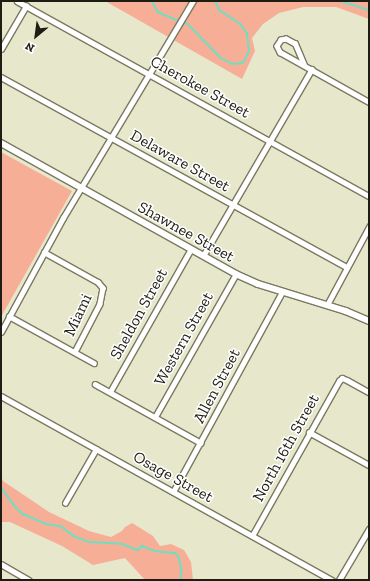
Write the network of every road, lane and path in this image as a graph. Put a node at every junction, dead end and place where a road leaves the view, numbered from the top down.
1 (17, 1) edge
2 (193, 1) edge
3 (26, 6) junction
4 (1, 49) edge
5 (304, 65) junction
6 (312, 69) junction
7 (149, 74) junction
8 (1, 76) edge
9 (369, 102) edge
10 (112, 138) junction
11 (271, 140) junction
12 (1, 143) edge
13 (82, 188) junction
14 (369, 196) edge
15 (233, 205) junction
16 (369, 227) edge
17 (190, 249) junction
18 (44, 252) junction
19 (203, 256) junction
20 (347, 267) junction
21 (236, 274) junction
22 (282, 292) junction
23 (326, 305) junction
24 (9, 316) junction
25 (369, 321) edge
26 (1, 332) edge
27 (75, 352) junction
28 (94, 363) dead end
29 (95, 384) dead end
30 (110, 392) junction
31 (369, 392) edge
32 (1, 396) edge
33 (155, 418) junction
34 (309, 432) junction
35 (201, 443) junction
36 (96, 449) junction
37 (369, 465) edge
38 (173, 492) junction
39 (65, 503) dead end
40 (369, 529) edge
41 (252, 536) junction
42 (1, 564) edge
43 (29, 580) edge
44 (332, 580) edge
45 (340, 580) edge

1 - 3 street, Cherokee Street
2 - 7 street
3 - 4 street
3 - 7 street, Cherokee Street
5 - 5 street
5 - 6 street
6 - 9 street
6 - 11 street
7 - 10 street
7 - 11 street, Cherokee Street
8 - 10 street, Delaware Street
10 - 13 street
10 - 15 street, Delaware Street
11 - 14 street, Cherokee Street
11 - 15 street
12 - 13 street, Shawnee Street
13 - 17 street, Shawnee Street
13 - 18 street
15 - 19 street
15 - 20 street, Delaware Street
16 - 20 street
17 - 19 street, Shawnee Street
17 - 30 street, Sheldon Street
18 - 24 street
18 - 27 street, Miami
19 - 21 street, Shawnee Street
20 - 23 street
21 - 22 street, Shawnee Street
21 - 33 street, Western Street
22 - 23 street, Shawnee Street
22 - 35 street, Allen Street
23 - 25 street, Shawnee Street
24 - 26 street
24 - 27 street
27 - 28 street
29 - 30 street
30 - 33 street
31 - 34 street, North 16th Street
32 - 36 street, Osage Street
33 - 35 street
34 - 37 street
34 - 41 street, North 16th Street
35 - 38 street, Allen Street
36 - 38 street, Osage Street
36 - 39 street
38 - 41 street, Osage Street
40 - 45 street
41 - 44 street, Osage Street
42 - 43 street

